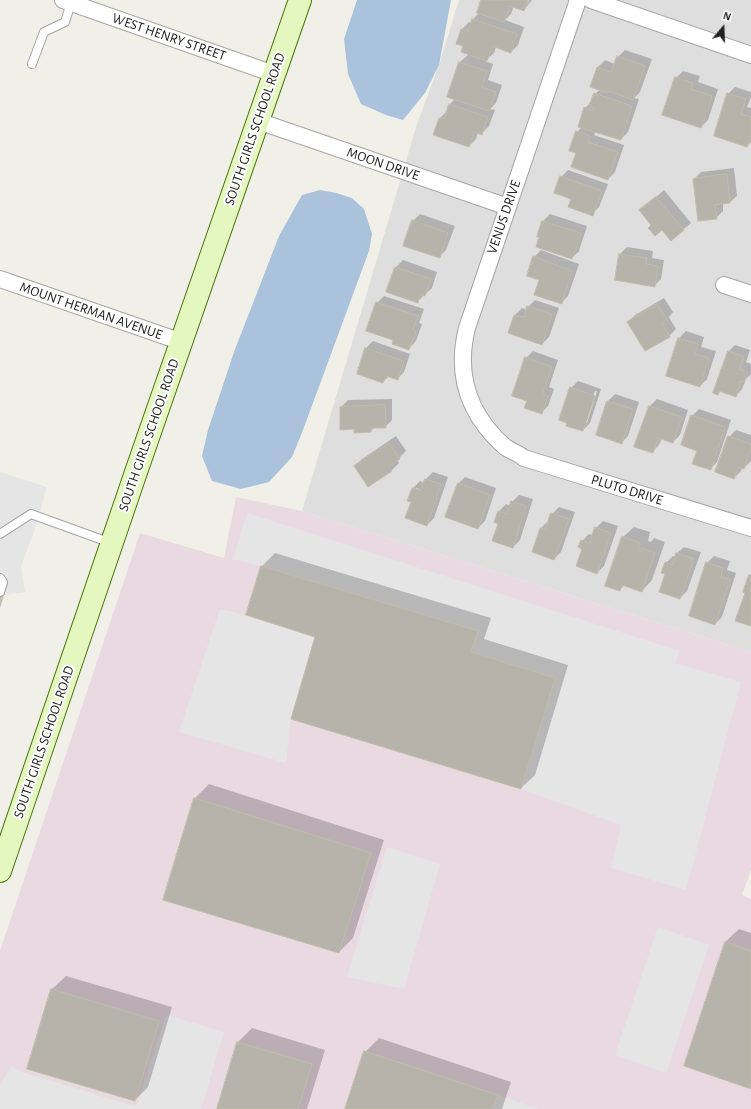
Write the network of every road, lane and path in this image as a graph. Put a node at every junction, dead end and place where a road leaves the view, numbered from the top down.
1 (300, 0) edge
2 (578, 0) edge
3 (591, 0) edge
4 (67, 1) edge
5 (751, 55) edge
6 (32, 64) dead end
7 (274, 74) junction
8 (258, 121) junction
9 (508, 207) junction
10 (0, 279) edge
11 (724, 285) dead end
12 (751, 294) edge
13 (182, 342) junction
14 (505, 446) joint
15 (751, 528) edge
16 (0, 534) edge
17 (111, 543) junction
18 (0, 578) edge
19 (0, 592) edge
20 (0, 871) edge

1 - 7 main road, SOUTH GIRLS SCHOOL ROAD
2 - 9 street, VENUS DRIVE
3 - 5 street
4 - 6 lane
4 - 7 street, WEST HENRY STREET
7 - 8 main road, SOUTH GIRLS SCHOOL ROAD
8 - 9 street, MOON DRIVE
8 - 13 main road, SOUTH GIRLS SCHOOL ROAD
9 - 14 street, VENUS DRIVE
10 - 13 street, MOUNT HERMAN AVENUE
11 - 12 street
13 - 17 main road, SOUTH GIRLS SCHOOL ROAD
14 - 15 street, PLUTO DRIVE
16 - 17 lane
17 - 20 main road, SOUTH GIRLS SCHOOL ROAD
18 - 19 lane

